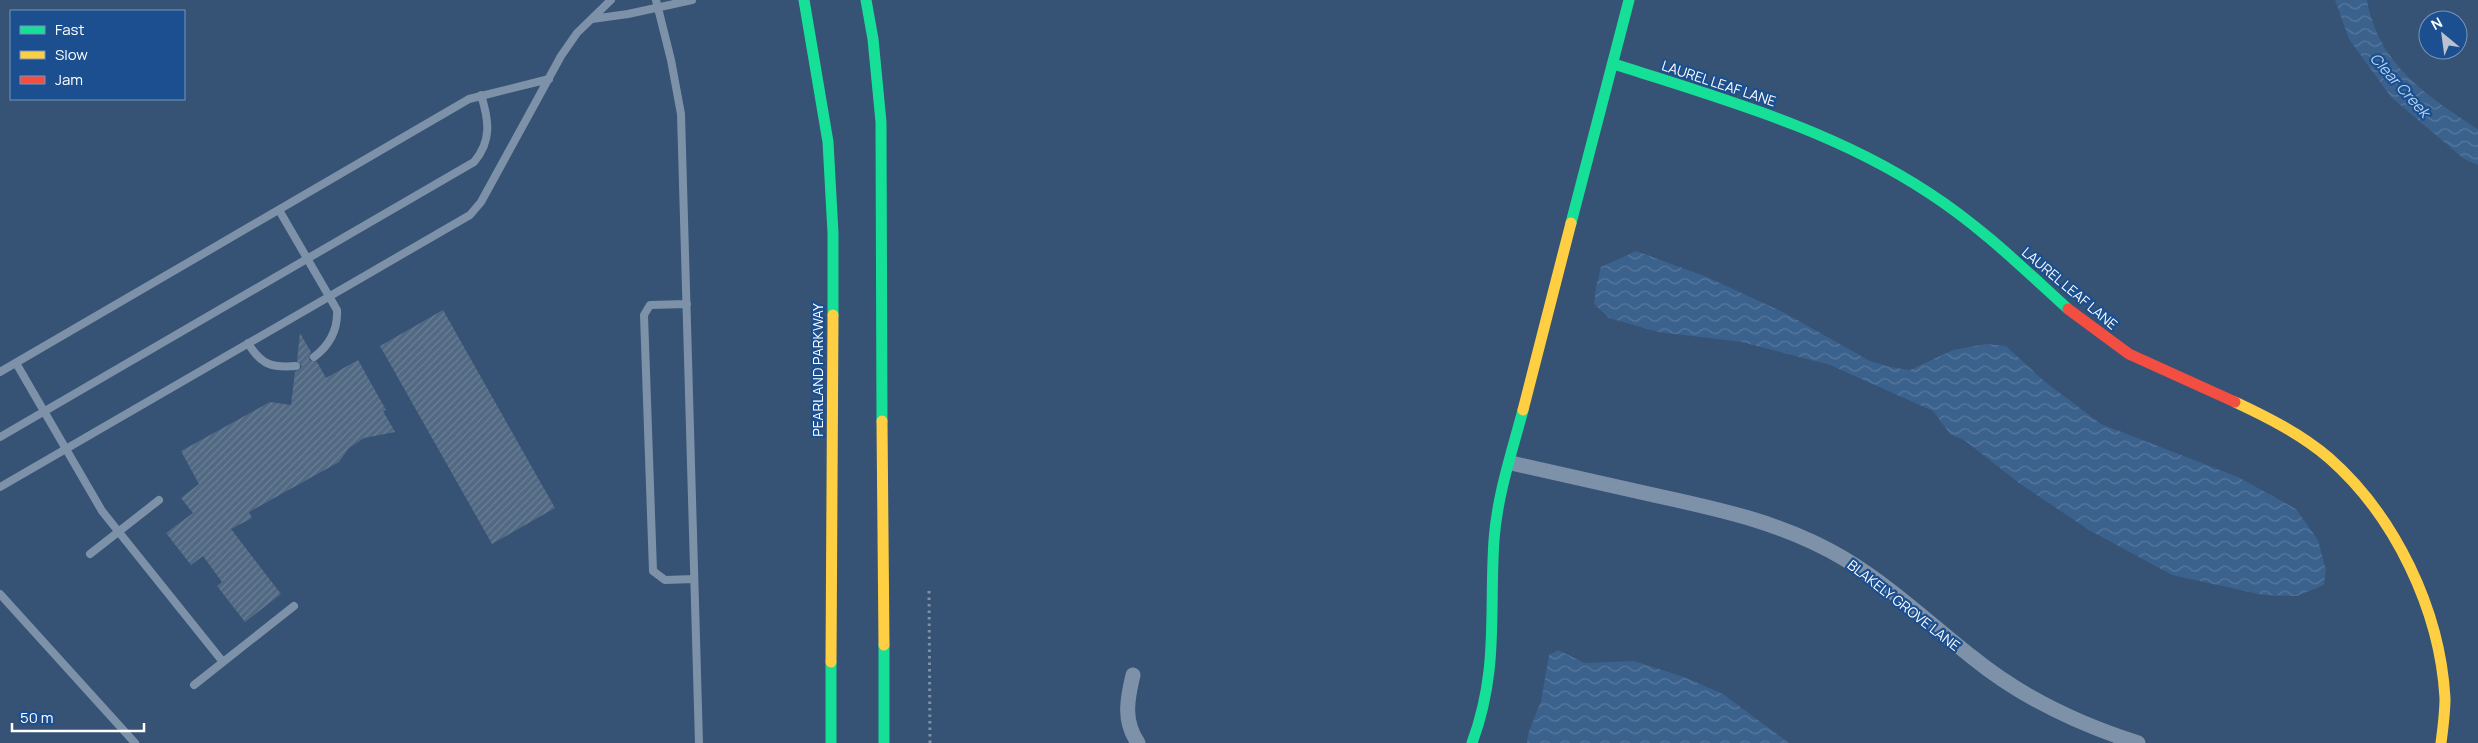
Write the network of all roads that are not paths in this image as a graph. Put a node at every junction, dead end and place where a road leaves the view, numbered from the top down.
1 (612, 0) edge
2 (692, 0) edge
3 (804, 0) edge
4 (857, 0) edge
5 (866, 0) edge
6 (1629, 0) edge
7 (657, 4) edge
8 (592, 19) junction
9 (872, 39) junction
10 (1614, 64) junction
11 (550, 79) junction
12 (481, 94) junction
13 (279, 210) junction
14 (308, 259) junction
15 (329, 296) junction
16 (687, 304) junction
17 (248, 344) junction
18 (314, 357) dead end
19 (16, 363) junction
20 (296, 366) dead end
21 (0, 372) edge
22 (45, 412) junction
23 (0, 437) edge
24 (66, 449) junction
25 (1511, 463) junction
26 (0, 487) edge
27 (159, 500) dead end
28 (118, 532) junction
29 (90, 554) dead end
30 (694, 579) junction
31 (0, 594) edge
32 (294, 606) dead end
33 (223, 662) junction
34 (1133, 675) dead end
35 (194, 685) dead end
36 (135, 743) edge
37 (699, 743) edge
38 (831, 743) edge
39 (884, 743) edge
40 (1138, 743) edge
41 (1472, 743) edge
42 (2138, 743) edge
43 (2441, 743) edge

1 - 8 lane
2 - 7 lane
3 - 38 street, PEARLAND PARKWAY
4 - 9 street
5 - 9 street
6 - 10 street
7 - 8 lane
7 - 16 lane
8 - 11 lane
9 - 39 street
10 - 25 street
10 - 43 street, LAUREL LEAF LANE
11 - 12 lane
11 - 15 lane
12 - 13 lane
12 - 14 lane
13 - 14 lane
13 - 19 lane
14 - 15 lane
14 - 22 lane
15 - 17 lane
15 - 18 lane
16 - 30 lane
16 - 30 lane
17 - 20 lane
17 - 24 lane
19 - 21 lane
19 - 22 lane
22 - 23 lane
22 - 24 lane
24 - 26 lane
24 - 28 lane
25 - 41 street
25 - 42 street, BLAKELY GROVE LANE
27 - 28 lane
28 - 29 lane
28 - 33 lane
30 - 37 lane
31 - 36 lane
32 - 33 lane
33 - 35 lane
34 - 40 street

